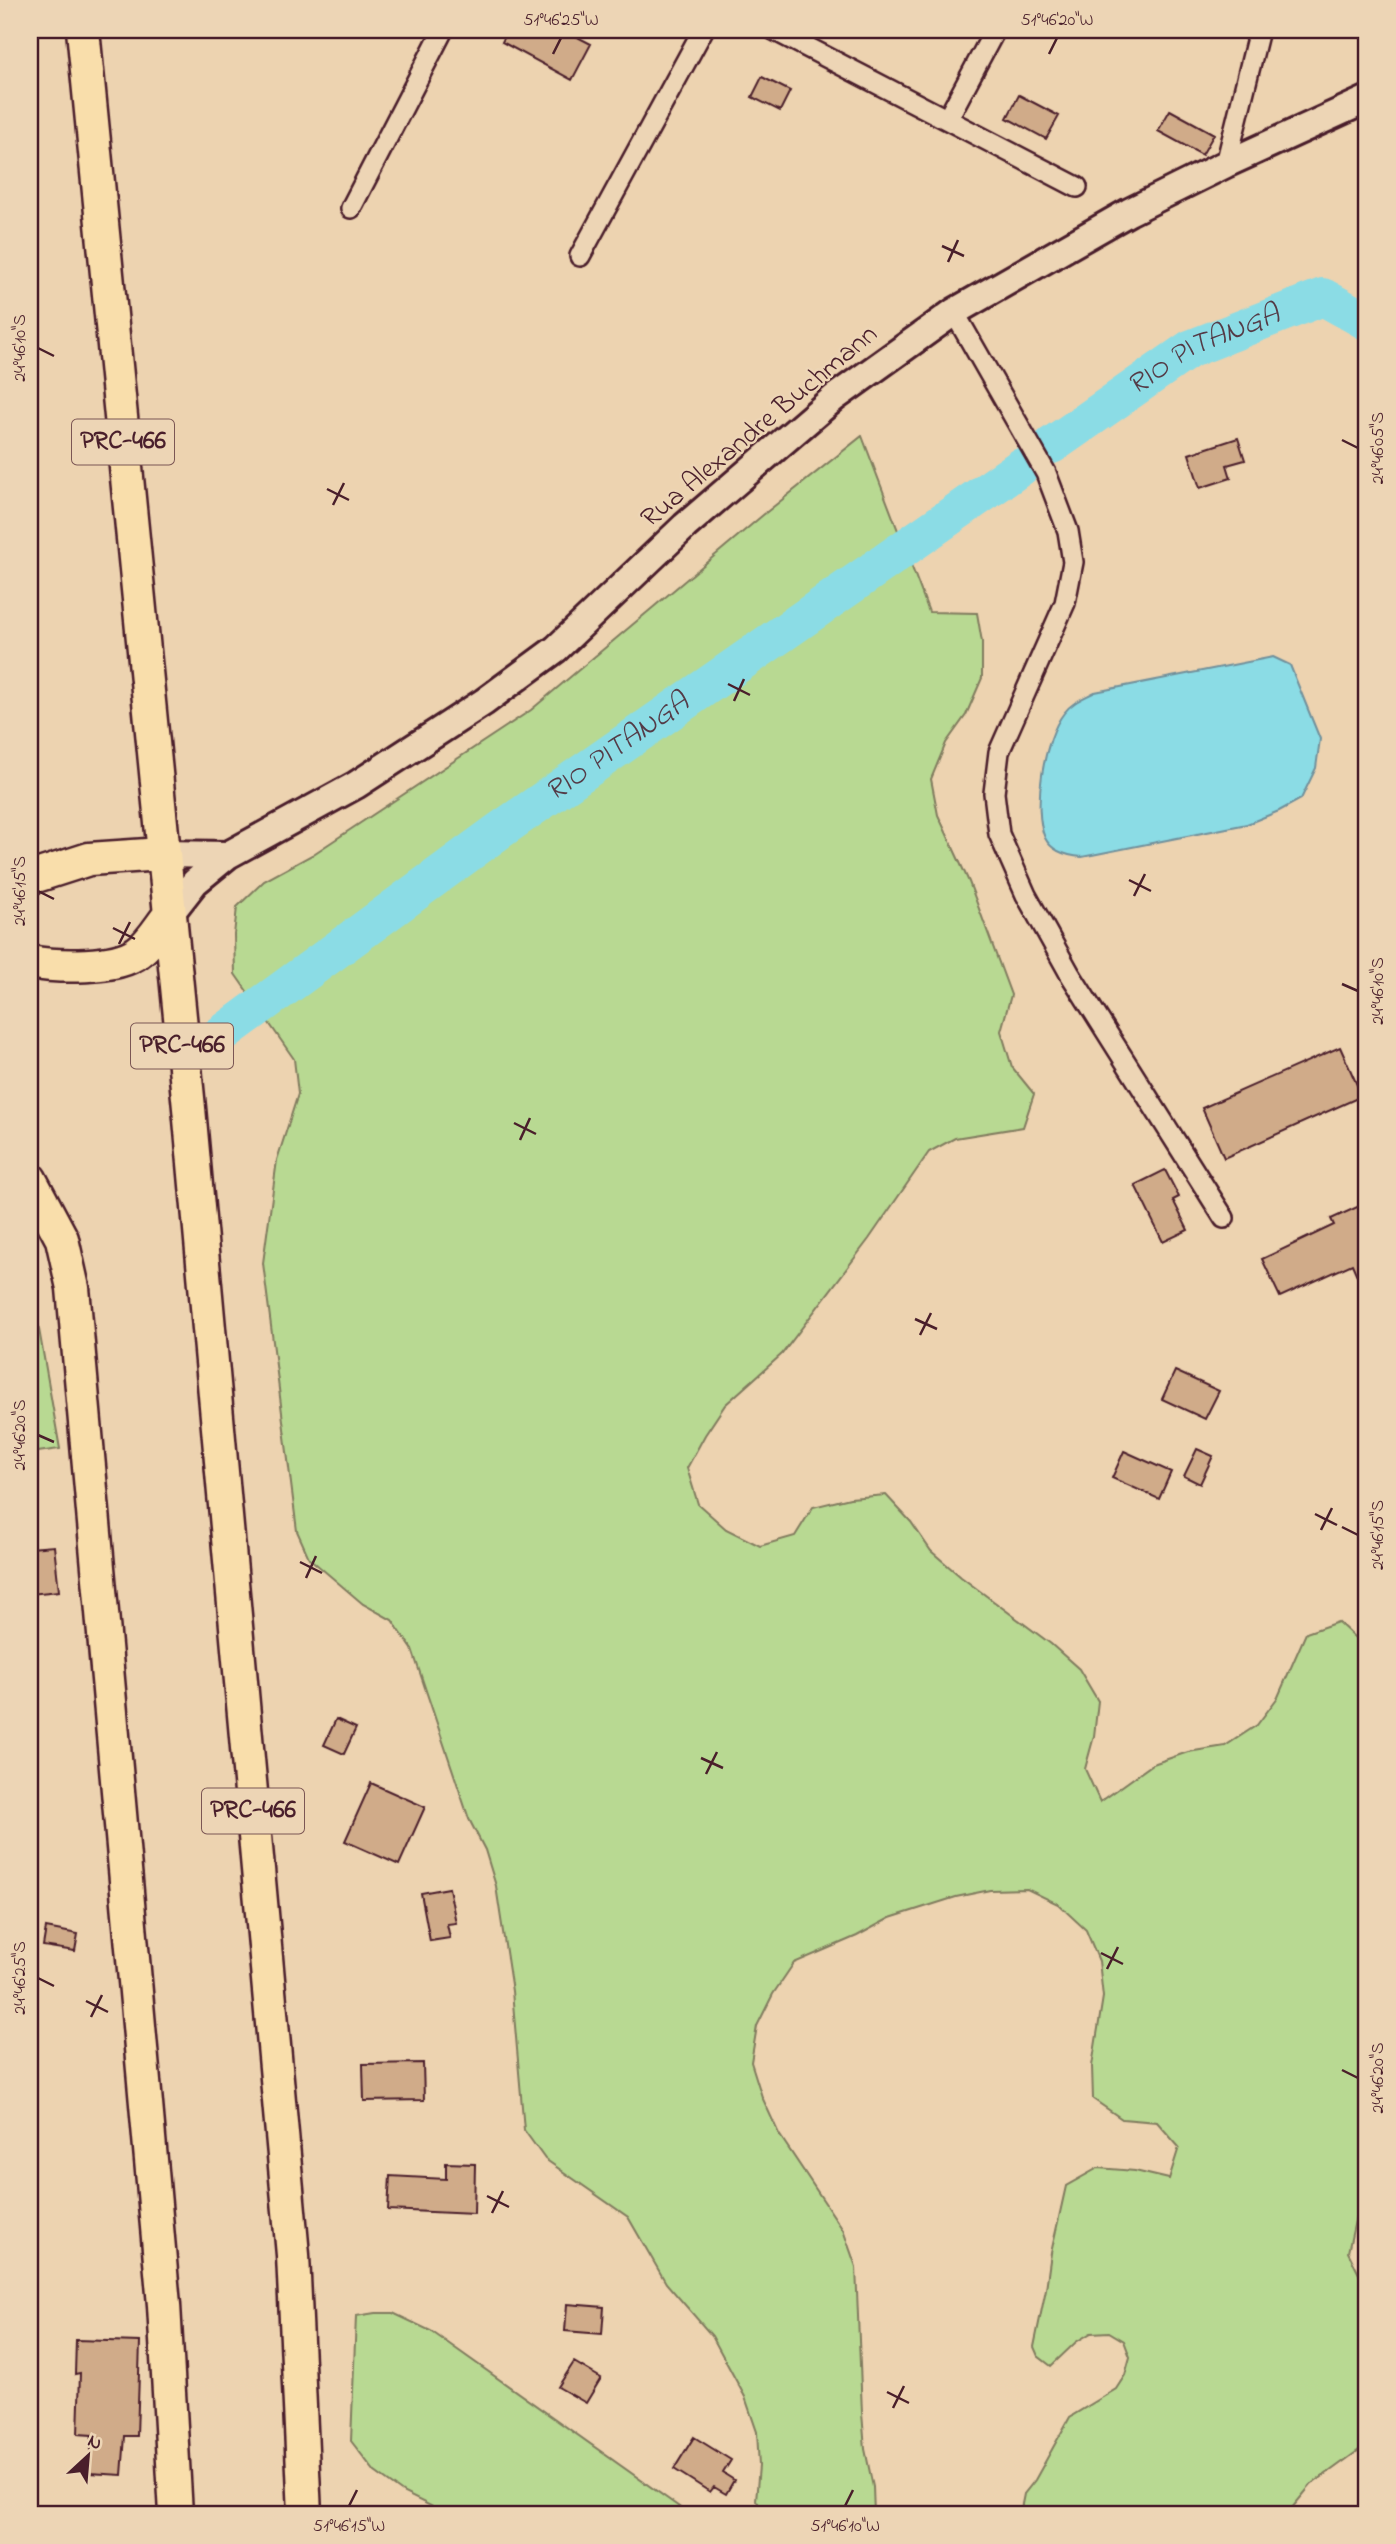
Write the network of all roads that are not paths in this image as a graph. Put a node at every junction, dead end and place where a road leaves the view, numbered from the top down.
1 (83, 30) edge
2 (443, 30) edge
3 (703, 30) edge
4 (774, 30) edge
5 (995, 30) edge
6 (1259, 30) edge
7 (1366, 100) edge
8 (948, 118) junction
9 (1226, 164) junction
10 (1077, 187) dead end
11 (351, 208) dead end
12 (580, 256) dead end
13 (954, 312) junction
14 (162, 854) junction
15 (228, 855) junction
16 (30, 878) edge
17 (170, 914) junction
18 (30, 962) edge
19 (30, 1179) edge
20 (1224, 1218) dead end
21 (176, 2514) edge
22 (305, 2514) edge

1 - 14 highway, PRC-466
2 - 11 street
3 - 12 street
4 - 8 street
5 - 8 street
6 - 9 street
7 - 9 main road, Rua Alexandre Buchmann
8 - 10 street
9 - 13 main road, Rua Alexandre Buchmann
13 - 15 main road, Rua Alexandre Buchmann
13 - 20 street
14 - 15 main road, Rua Alexandre Buchmann
14 - 16 highway
14 - 17 highway, PRC-466
15 - 17 main road, Rua Alexandre Buchmann
17 - 18 highway
17 - 22 highway, PRC-466
19 - 21 highway

